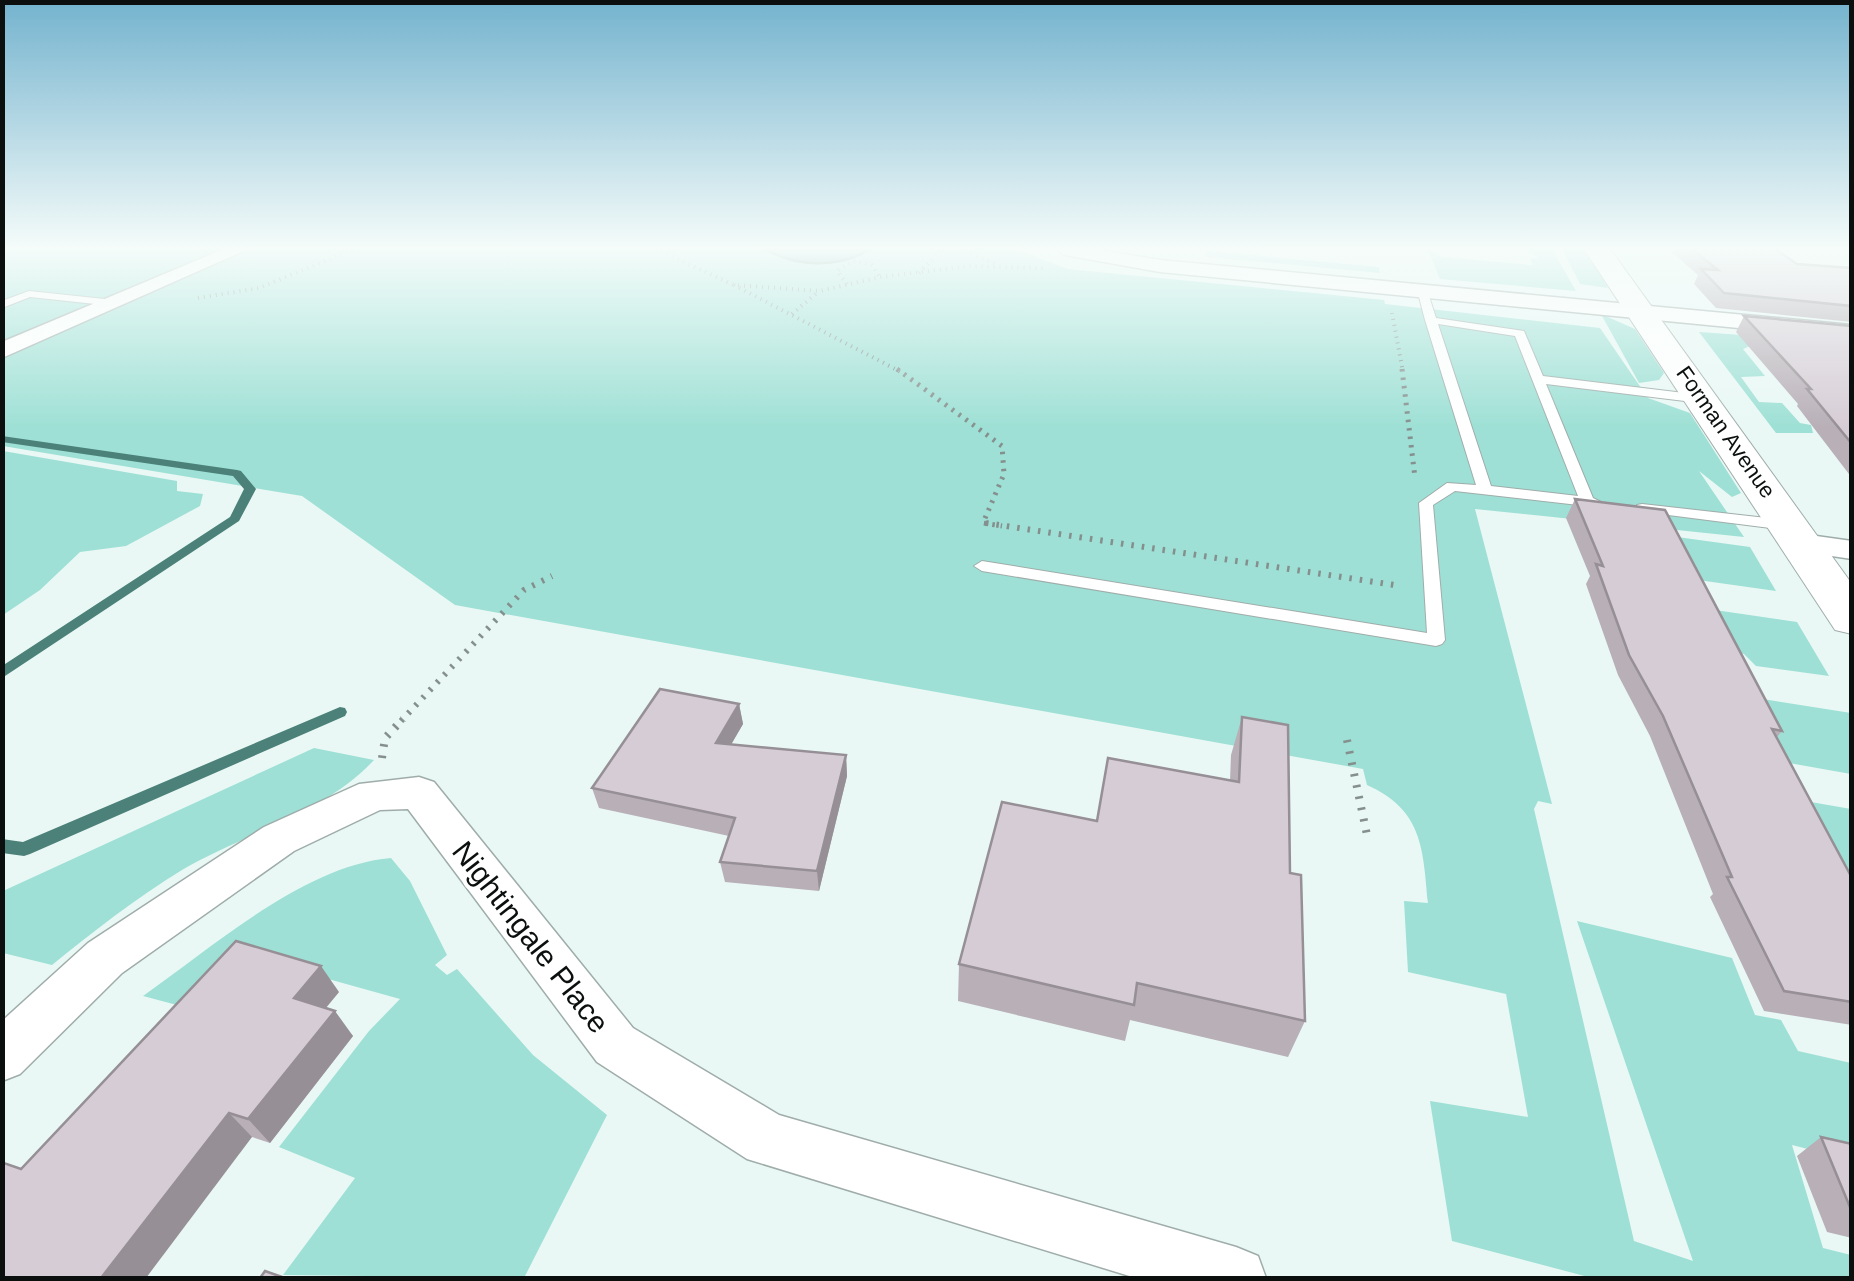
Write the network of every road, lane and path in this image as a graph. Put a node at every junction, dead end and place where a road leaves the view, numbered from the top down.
1 (100, 309) edge
2 (782, 309) edge
3 (798, 309) edge
4 (1391, 309) edge
5 (1427, 309) edge
6 (1590, 309) edge
7 (1641, 309) edge
8 (792, 314) junction
9 (1645, 314) junction
10 (1430, 320) junction
11 (1852, 332) edge
12 (2, 351) edge
13 (1538, 378) junction
14 (1703, 399) junction
15 (1410, 484) dead end
16 (1485, 489) junction
17 (1587, 502) junction
18 (1796, 535) junction
19 (1852, 550) edge
20 (982, 566) dead end
21 (1403, 571) dead end
22 (552, 576) dead end
23 (1852, 618) edge
24 (1347, 740) dead end
25 (374, 795) junction
26 (1368, 835) dead end
27 (2, 1056) edge
28 (1236, 1278) edge

1 - 12 street
2 - 8 path
3 - 8 path
4 - 15 path
5 - 10 lane
6 - 9 street
7 - 9 street, Forman Avenue
8 - 21 path
9 - 11 street
9 - 14 street, Forman Avenue
10 - 13 lane
10 - 16 lane
13 - 14 lane
13 - 17 lane
14 - 18 street, Forman Avenue
16 - 17 lane
16 - 20 lane
17 - 18 lane
18 - 19 street
18 - 23 street, Forman Avenue
22 - 25 path
24 - 26 path
25 - 27 street, Nightingale Place
25 - 28 street, Nightingale Place

